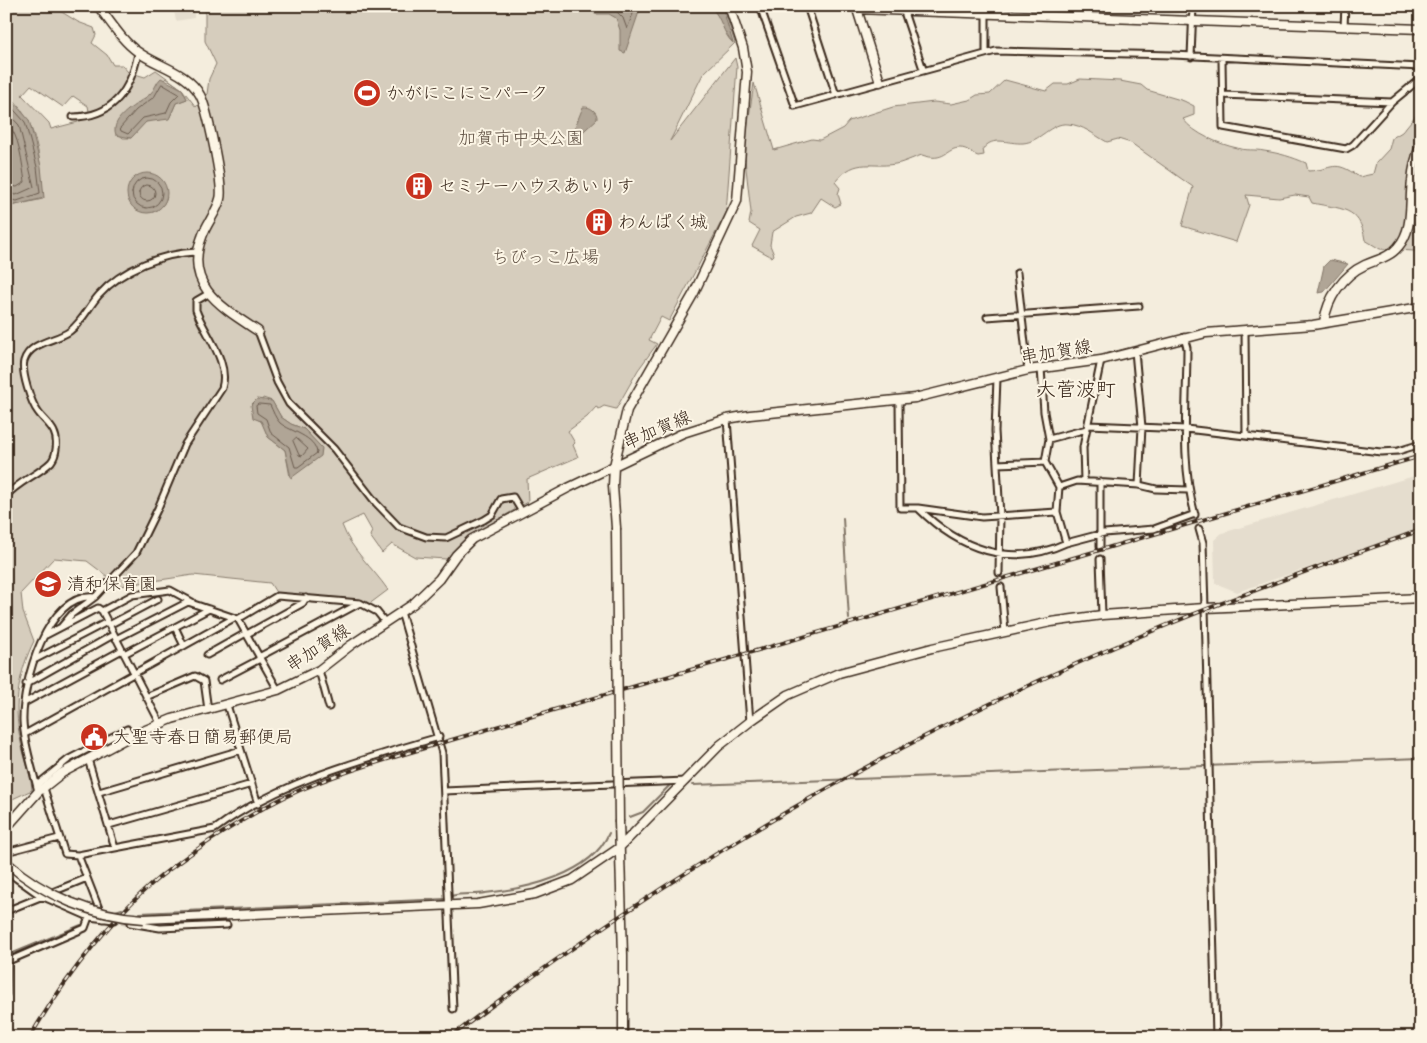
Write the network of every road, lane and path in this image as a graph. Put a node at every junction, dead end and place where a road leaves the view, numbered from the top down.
1 (98, 6) edge
2 (729, 6) edge
3 (760, 6) edge
4 (806, 6) edge
5 (1193, 6) edge
6 (1344, 6) edge
7 (856, 7) edge
8 (902, 8) edge
9 (986, 9) edge
10 (1192, 20) junction
11 (1344, 26) junction
12 (1421, 29) edge
13 (138, 52) junction
14 (986, 52) junction
15 (1191, 57) junction
16 (1222, 59) junction
17 (1421, 67) edge
18 (923, 70) junction
19 (1421, 78) edge
20 (880, 82) junction
21 (836, 94) junction
22 (1222, 95) junction
23 (1392, 102) junction
24 (73, 117) dead end
25 (1421, 144) edge
26 (197, 252) junction
27 (1017, 273) dead end
28 (208, 294) junction
29 (1139, 306) dead end
30 (1421, 307) edge
31 (1021, 316) junction
32 (987, 317) dead end
33 (1324, 322) junction
34 (1245, 330) junction
35 (258, 331) joint
36 (1184, 337) junction
37 (1135, 351) junction
38 (1101, 360) junction
39 (1041, 368) junction
40 (1028, 370) junction
41 (997, 378) junction
42 (899, 401) junction
43 (727, 419) junction
44 (1088, 427) junction
45 (1142, 427) junction
46 (1186, 429) junction
47 (1246, 435) junction
48 (1049, 439) junction
49 (1421, 444) edge
50 (1045, 462) junction
51 (997, 464) junction
52 (614, 466) junction
53 (1084, 481) junction
54 (1100, 482) junction
55 (1139, 485) junction
56 (1059, 487) junction
57 (1188, 490) junction
58 (6, 496) edge
59 (918, 508) junction
60 (522, 512) junction
61 (1058, 512) junction
62 (1000, 516) junction
63 (1199, 529) tunnel mouth
64 (1099, 535) junction
65 (1066, 544) junction
66 (1100, 547) tunnel mouth
67 (1000, 555) junction
68 (1100, 559) tunnel mouth
69 (999, 573) tunnel mouth
70 (1001, 587) tunnel mouth
71 (95, 598) junction
72 (306, 598) junction
73 (1421, 598) edge
74 (158, 599) dead end
75 (192, 602) junction
76 (360, 603) junction
77 (1205, 608) junction
78 (209, 609) junction
79 (102, 611) junction
80 (401, 612) junction
81 (1102, 615) junction
82 (236, 619) junction
83 (385, 622) junction
84 (108, 623) junction
85 (175, 627) junction
86 (61, 628) junction
87 (1005, 632) junction
88 (247, 634) junction
89 (46, 636) junction
90 (115, 637) junction
91 (184, 646) junction
92 (123, 652) junction
93 (207, 655) dead end
94 (260, 658) junction
95 (34, 660) junction
96 (319, 670) junction
97 (134, 673) junction
98 (220, 680) dead end
99 (26, 684) junction
100 (278, 690) junction
101 (146, 697) junction
102 (24, 703) junction
103 (227, 705) junction
104 (329, 706) dead end
105 (208, 710) junction
106 (750, 722) junction
107 (160, 723) junction
108 (24, 734) junction
109 (131, 736) junction
110 (439, 737) junction
111 (241, 750) junction
112 (88, 759) junction
113 (688, 781) junction
114 (252, 784) junction
115 (40, 788) junction
116 (444, 791) junction
117 (99, 792) junction
118 (258, 804) junction
119 (109, 825) junction
120 (6, 828) edge
121 (59, 838) junction
122 (115, 848) junction
123 (619, 848) junction
124 (6, 852) edge
125 (78, 855) junction
126 (6, 862) edge
127 (6, 871) edge
128 (87, 878) junction
129 (41, 896) junction
130 (449, 906) junction
131 (6, 910) edge
132 (89, 917) junction
133 (103, 919) junction
134 (114, 920) tunnel mouth
135 (130, 923) tunnel mouth
136 (227, 925) dead end
137 (7, 962) edge
138 (6, 994) edge
139 (453, 1009) dead end
140 (623, 1037) edge
141 (1216, 1037) edge

1 - 13 street
2 - 52 street
3 - 21 street
4 - 21 street
5 - 10 street
6 - 11 street
7 - 8 street
7 - 20 street
8 - 9 street
8 - 18 street
9 - 10 street
9 - 14 street
10 - 11 street
10 - 15 street
11 - 12 street
13 - 24 street
13 - 26 street
14 - 15 street
14 - 18 street
15 - 16 street
16 - 17 street
16 - 22 street
18 - 20 street
19 - 23 street
20 - 21 street
22 - 23 street
22 - 23 street
25 - 33 street
26 - 28 street
26 - 58 street
27 - 31 street
28 - 35 street
28 - 71 street
29 - 31 street
30 - 33 street, 串加賀線
31 - 32 street
31 - 40 street
33 - 34 street, 串加賀線
34 - 36 street, 串加賀線
34 - 47 street
35 - 60 street
36 - 37 street, 串加賀線
36 - 46 street
37 - 38 street, 串加賀線
37 - 45 street
38 - 39 street, 串加賀線
38 - 44 street
39 - 40 street, 串加賀線
39 - 48 street
40 - 41 street, 串加賀線
41 - 42 street, 串加賀線
41 - 51 street
42 - 43 street, 串加賀線
42 - 59 street
43 - 52 street, 串加賀線
43 - 106 street
44 - 45 street
44 - 48 street
44 - 53 street
45 - 46 street
45 - 55 street
46 - 47 street
46 - 57 street
47 - 49 street
48 - 50 street
50 - 51 street
50 - 56 street
51 - 62 street
52 - 60 street, 串加賀線
52 - 123 street, bridge
53 - 54 street
53 - 56 street
54 - 55 street
54 - 64 street
55 - 57 street
56 - 61 street
57 - 64 street
59 - 62 street
59 - 67 street
60 - 80 street, 串加賀線
61 - 62 street
61 - 65 street
62 - 67 street
63 - 77 street
64 - 65 street
64 - 66 street
65 - 67 street
67 - 69 street
68 - 81 street
70 - 87 street
71 - 86 street
71 - 89 street
72 - 76 street
72 - 82 street
72 - 88 street
73 - 77 street
74 - 84 street
75 - 78 street
75 - 79 street
75 - 90 street
76 - 83 street
76 - 94 street
77 - 81 street
77 - 141 street
78 - 82 street
78 - 85 street
79 - 84 street
79 - 86 street
80 - 83 street, 串加賀線
80 - 110 street
81 - 87 street
82 - 88 street
82 - 91 street
83 - 96 street, 串加賀線
84 - 90 street
84 - 95 street
85 - 91 street
85 - 92 street
86 - 89 street
87 - 106 street
88 - 93 street
88 - 94 street
89 - 95 street
90 - 92 street
90 - 99 street
91 - 97 street
92 - 97 street
92 - 102 street
94 - 98 street
94 - 100 street
95 - 99 street
96 - 100 street, 串加賀線
96 - 104 street
97 - 101 street
97 - 108 street
99 - 102 street
100 - 103 street, 串加賀線
101 - 105 street
101 - 107 street
102 - 108 street
103 - 105 street, 串加賀線
103 - 111 street
105 - 107 street, 串加賀線
106 - 113 street
107 - 109 street, 串加賀線
108 - 115 street
109 - 112 street, 串加賀線
109 - 115 street
110 - 116 street
110 - 118 street
111 - 114 street
111 - 117 street
112 - 115 street, 串加賀線
112 - 117 street
113 - 116 street
113 - 123 street
114 - 118 street
114 - 119 street
115 - 120 street, 串加賀線
115 - 121 street
116 - 130 street
117 - 119 street
118 - 122 street
119 - 122 street
121 - 124 street
121 - 125 street
122 - 125 street
123 - 130 street
123 - 140 street
125 - 128 street
126 - 130 street, bridge
127 - 129 street
128 - 129 street
128 - 133 street
129 - 131 street
129 - 132 street
130 - 139 street
132 - 133 street
132 - 137 street
133 - 134 street
135 - 136 street
137 - 138 street

